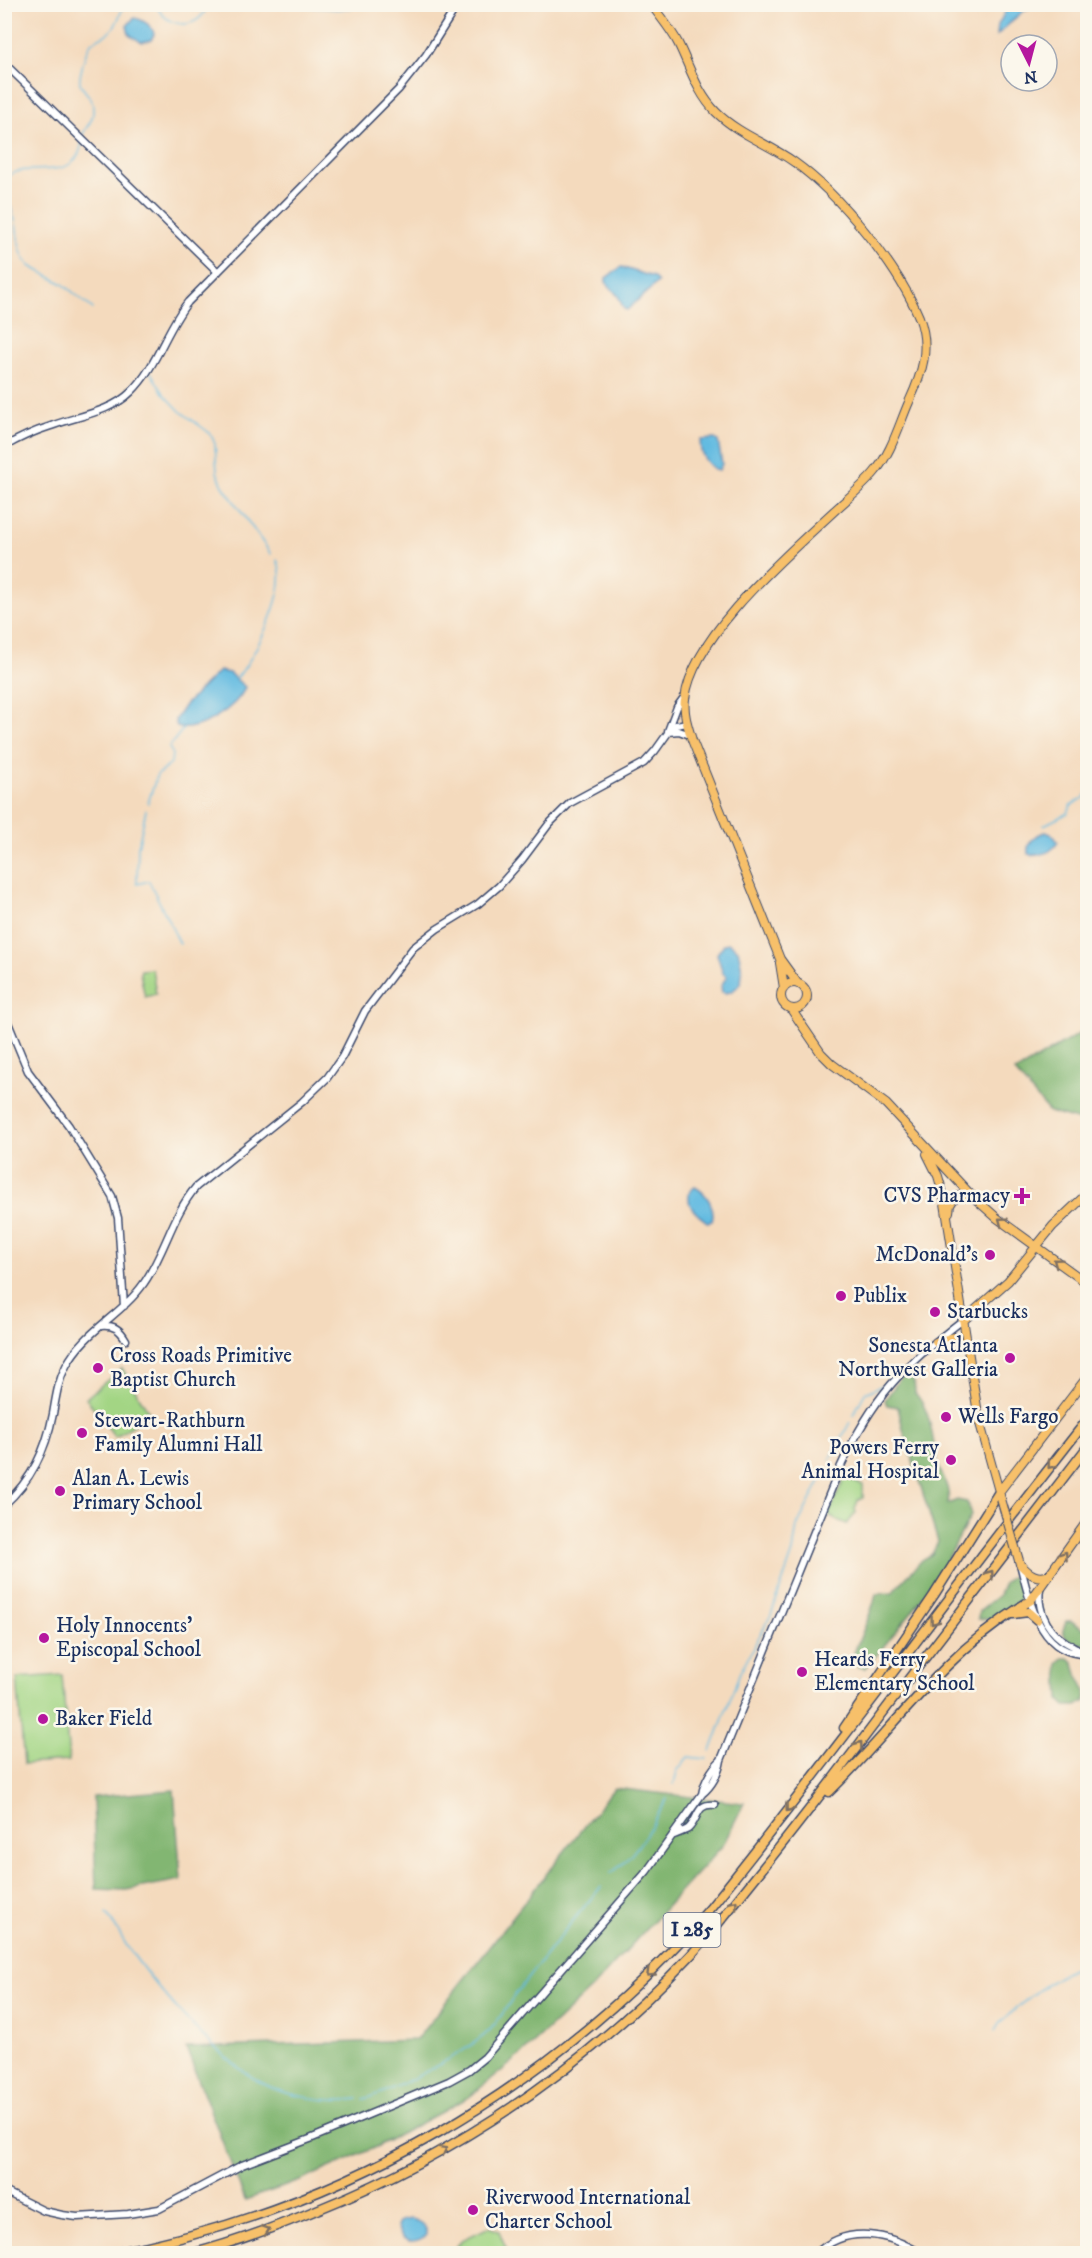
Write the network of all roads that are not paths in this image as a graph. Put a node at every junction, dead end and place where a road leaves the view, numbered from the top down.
1 (458, 4) edge
2 (651, 4) edge
3 (4, 63) edge
4 (218, 272) junction
5 (4, 447) edge
6 (685, 696) junction
7 (687, 723) junction
8 (667, 732) junction
9 (690, 735) junction
10 (780, 959) junction
11 (798, 984) junction
12 (784, 988) junction
13 (803, 1006) junction
14 (791, 1009) junction
15 (4, 1013) edge
16 (810, 1036) junction
17 (922, 1144) junction
18 (1088, 1193) edge
19 (970, 1194) junction
20 (948, 1218) junction
21 (1036, 1246) junction
22 (122, 1282) junction
23 (1088, 1284) edge
24 (141, 1287) junction
25 (124, 1306) junction
26 (965, 1319) junction
27 (101, 1326) junction
28 (126, 1340) dead end
29 (936, 1342) junction
30 (969, 1350) junction
31 (1088, 1376) edge
32 (1088, 1419) edge
33 (1088, 1446) edge
34 (1000, 1496) junction
35 (4, 1505) edge
36 (1088, 1520) edge
37 (1020, 1564) junction
38 (1050, 1575) junction
39 (1040, 1589) junction
40 (1031, 1600) junction
41 (1005, 1617) junction
42 (1037, 1620) junction
43 (1087, 1654) edge
44 (801, 1791) junction
45 (716, 1804) dead end
46 (811, 1809) junction
47 (674, 1836) junction
48 (4, 2191) edge
49 (108, 2253) edge
50 (190, 2253) edge
51 (816, 2253) edge
52 (922, 2253) edge

1 - 4 street
2 - 6 main road
3 - 4 street
4 - 5 street
6 - 7 main road
6 - 8 street
7 - 8 street
7 - 9 main road
8 - 9 street
8 - 24 street
9 - 10 main road
10 - 11 main road
10 - 12 main road
11 - 12 main road
11 - 13 main road
12 - 14 main road
13 - 14 main road
13 - 16 main road
14 - 16 main road
15 - 22 street
16 - 17 main road
17 - 19 main road
17 - 20 main road
18 - 21 main road
19 - 20 main road
21 -> 19 main road
20 - 26 main road
23 -> 21 main road
21 - 26 main road
22 - 24 street
22 - 25 street
24 - 25 street
25 - 27 street
26 - 29 street
26 - 30 main road
27 - 28 street
27 - 35 street
29 - 30 main road
29 - 47 street
30 - 34 main road
31 - 34 main road
32 -> 44 highway, I 285
46 -> 33 highway, I 285
34 - 37 main road, bridge
34 - 44 highway
38 -> 36 main road
37 - 38 main road
37 - 40 street
38 - 39 main road
39 - 40 main road
39 - 43 street
40 - 41 highway
40 - 42 street
41 - 42 highway
41 - 46 highway
42 - 43 street
44 -> 49 highway, I 285
45 - 47 street
50 -> 46 highway, I 285
47 - 48 street
51 - 52 street

